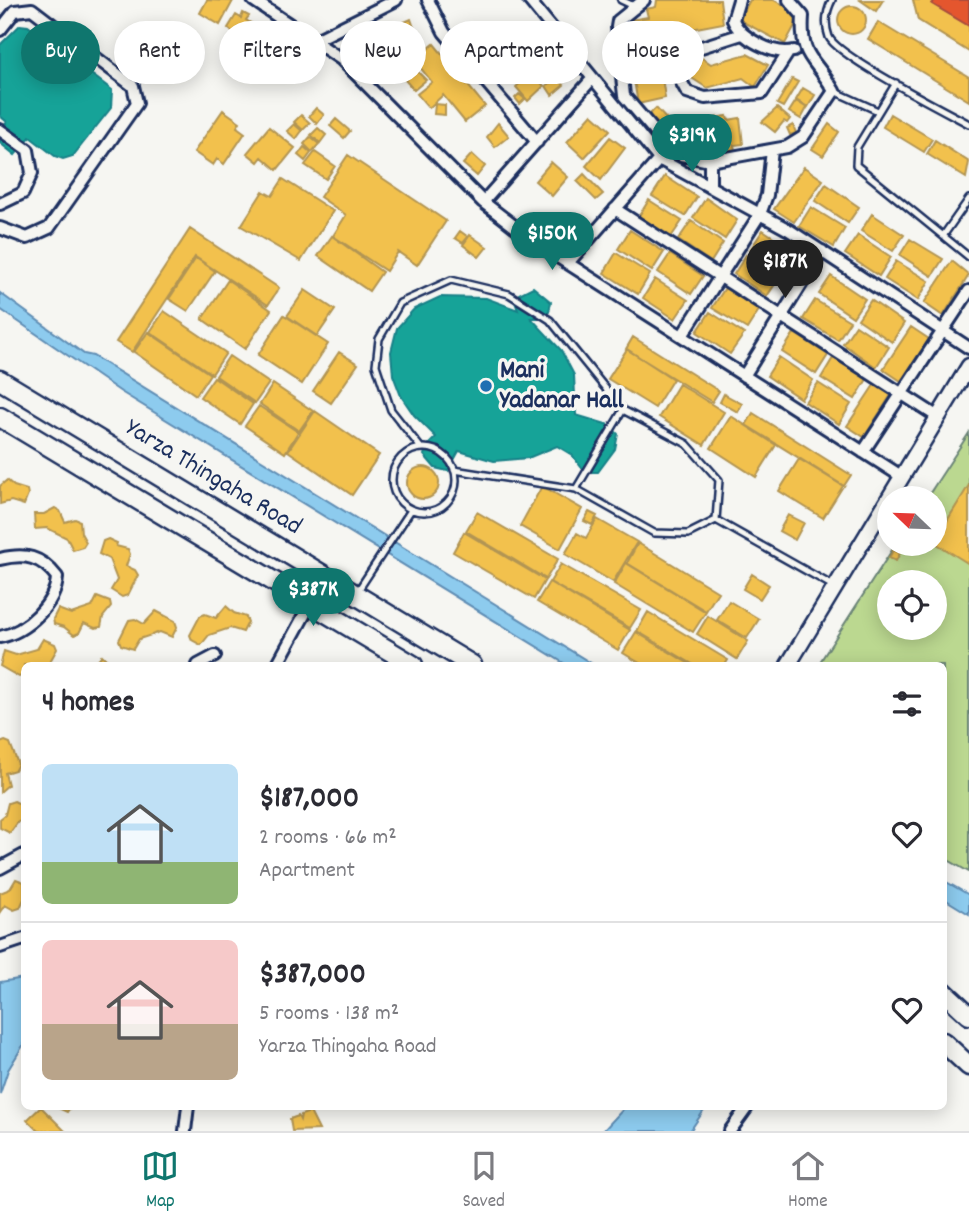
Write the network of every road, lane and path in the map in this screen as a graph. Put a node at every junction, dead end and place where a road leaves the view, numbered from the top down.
1 (253, 0) edge
2 (396, 0) edge
3 (428, 0) edge
4 (530, 0) edge
5 (621, 0) edge
6 (739, 0) edge
7 (789, 0) edge
8 (832, 0) edge
9 (640, 4) edge
10 (284, 21) edge
11 (0, 30) edge
12 (742, 34) junction
13 (326, 35) edge
14 (803, 48) junction
15 (326, 49) edge
16 (788, 53) junction
17 (592, 79) junction
18 (896, 83) junction
19 (834, 91) junction
20 (624, 96) junction
21 (614, 107) junction
22 (878, 111) junction
23 (969, 124) edge
24 (0, 130) edge
25 (537, 142) junction
26 (670, 148) junction
27 (772, 150) junction
28 (659, 159) junction
29 (710, 161) junction
30 (710, 187) junction
31 (969, 199) edge
32 (483, 202) junction
33 (0, 204) edge
34 (615, 209) junction
35 (760, 214) junction
36 (0, 228) edge
37 (943, 236) junction
38 (822, 251) junction
39 (969, 257) edge
40 (568, 263) junction
41 (719, 277) junction
42 (969, 291) edge
43 (783, 317) junction
44 (944, 331) junction
45 (682, 336) junction
46 (969, 348) edge
47 (969, 366) edge
48 (744, 376) junction
49 (0, 381) edge
50 (901, 393) junction
51 (622, 410) junction
52 (0, 417) edge
53 (938, 417) junction
54 (421, 449) junction
55 (863, 452) junction
56 (454, 470) junction
57 (901, 477) junction
58 (576, 489) junction
59 (411, 510) junction
60 (716, 520) junction
61 (0, 559) edge
62 (325, 576) junction
63 (835, 587) junction
64 (355, 595) junction
65 (309, 602) junction
66 (0, 636) edge
67 (215, 656) dead end
68 (204, 662) edge
69 (279, 662) edge
70 (408, 662) edge
71 (467, 662) edge
72 (790, 662) edge
73 (21, 857) edge
74 (0, 869) edge
75 (21, 940) edge
76 (0, 947) edge
77 (947, 995) edge
78 (969, 1015) edge
79 (947, 1046) edge
80 (969, 1066) edge
81 (188, 1110) edge
82 (745, 1110) edge
83 (185, 1131) edge
84 (730, 1131) edge

1 - 10 street
2 - 13 street
3 - 25 street
4 - 17 street
5 - 9 lane
6 - 12 street
7 - 14 street
8 - 18 lane
9 - 20 street
11 - 36 street
12 - 16 street
12 - 16 street
14 - 16 street
14 - 19 street
15 - 32 street
17 - 21 street
17 - 25 street
18 - 22 lane
18 - 23 lane
19 - 22 lane
19 - 27 street
20 - 21 street
20 - 26 street
21 - 28 street
22 - 37 lane
24 - 33 street
25 - 32 street
26 - 28 street
26 - 29 street
27 - 29 street
27 - 35 street
28 - 30 street
28 - 34 street
29 - 30 street
30 - 35 street
31 - 37 lane
32 - 40 street
34 - 40 street
34 - 41 street
35 - 38 street
35 - 41 street
37 - 39 lane
38 - 43 street
38 - 44 street
40 - 45 street
41 - 43 street
41 - 45 street
42 - 44 street
43 - 48 street
43 - 50 street
44 - 46 street
44 - 50 street
45 - 48 street
47 - 53 street
48 - 55 street
49 - 62 main road, Yarza Thingaha Road
50 - 53 street
50 - 55 street
51 - 54 lane
51 - 58 lane
51 - 60 lane
52 - 65 main road
53 - 57 street
54 - 56 lane
54 - 59 lane
55 - 57 street
56 - 58 lane
56 - 59 lane
57 - 63 street
58 - 60 lane
59 - 64 lane
60 - 63 lane
61 - 66 street
62 - 64 main road, Yarza Thingaha Road
62 - 65 street
63 - 72 street
64 - 71 main road, Yarza Thingaha Road
65 - 69 street
65 - 70 main road
67 - 68 street
73 - 74 street
75 - 76 street
77 - 78 main road
79 - 80 main road
81 - 83 street
82 - 84 street

